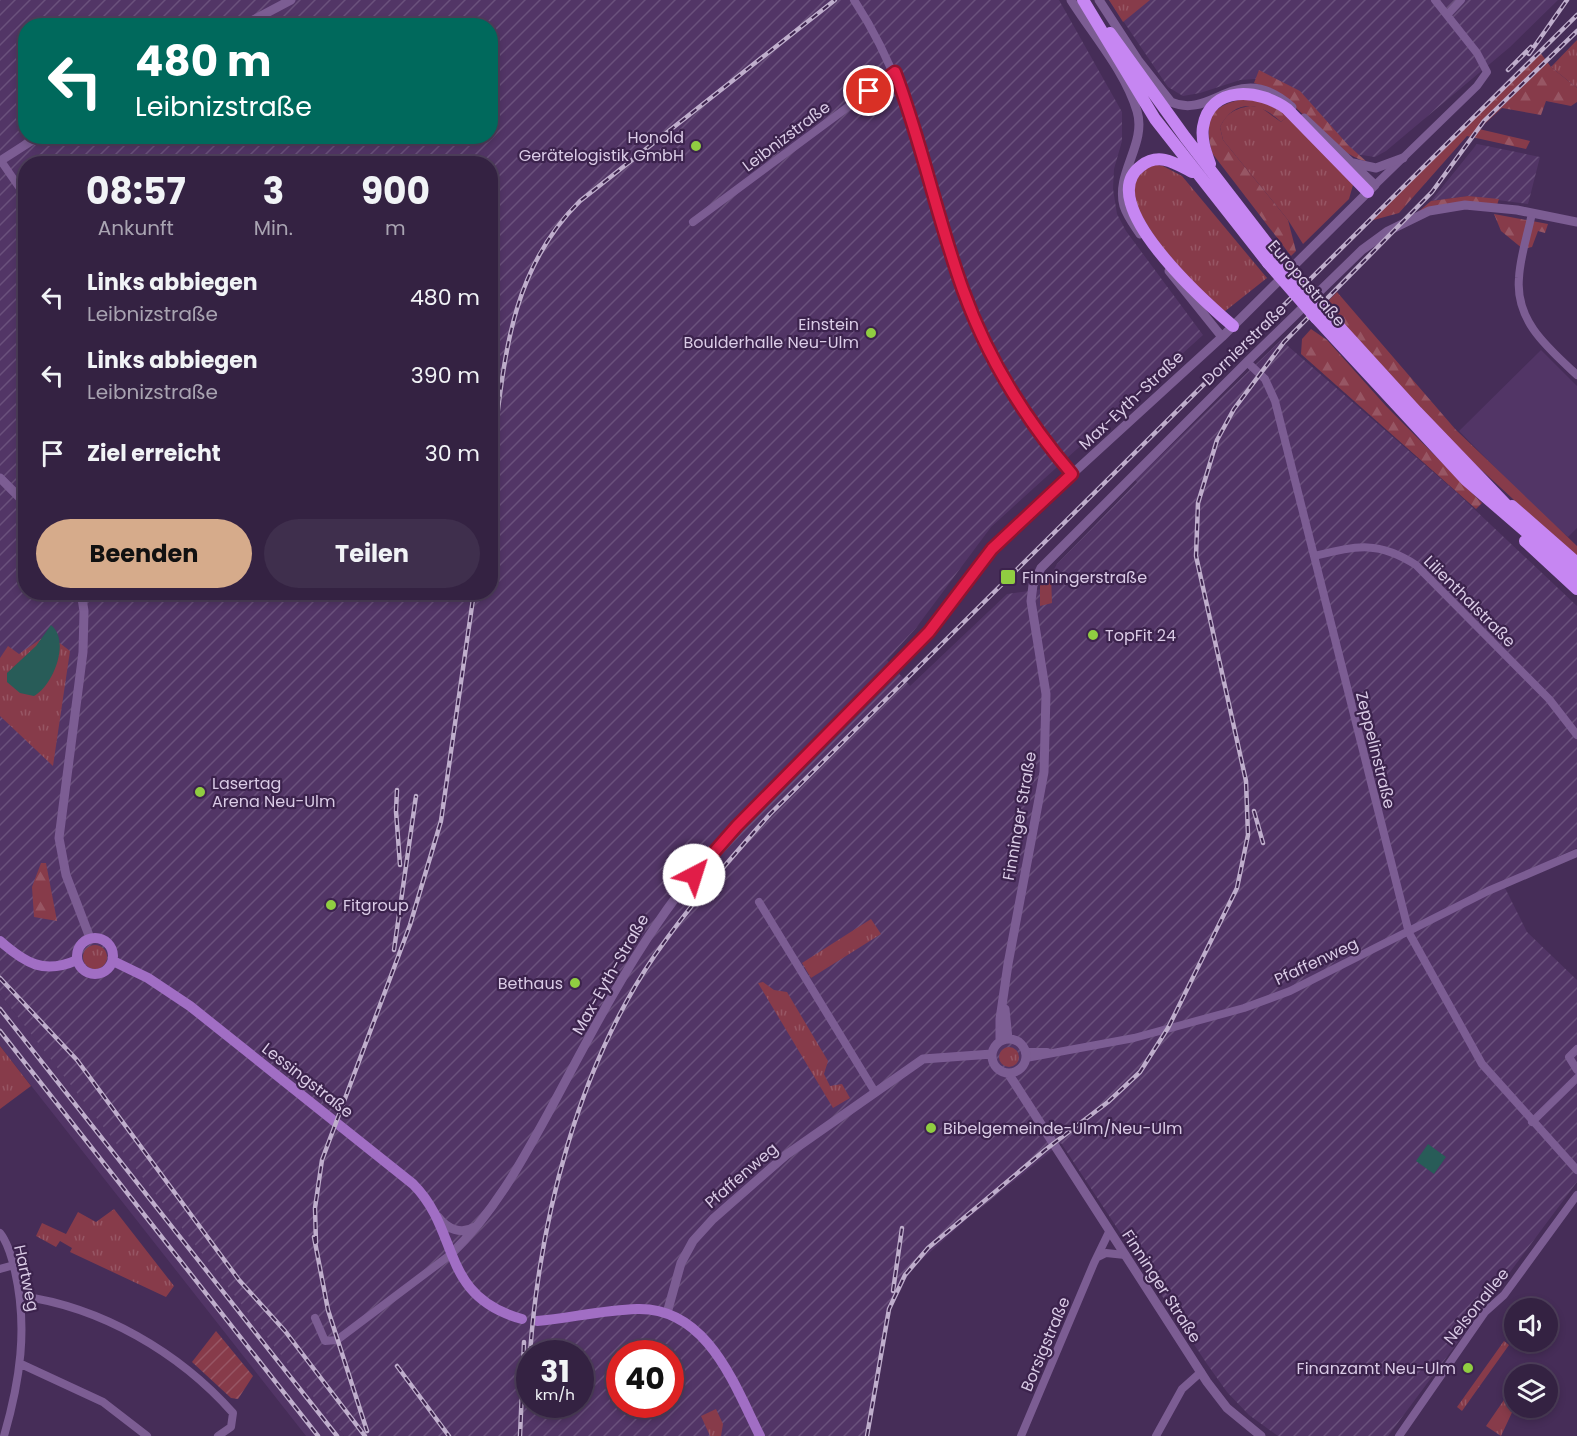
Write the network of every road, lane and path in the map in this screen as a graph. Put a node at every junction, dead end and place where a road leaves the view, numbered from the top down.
1 (291, 0) edge
2 (854, 0) edge
3 (1071, 0) edge
4 (1083, 0) edge
5 (1090, 0) edge
6 (1099, 0) edge
7 (1435, 0) edge
8 (1461, 0) edge
9 (1447, 15) junction
10 (257, 18) edge
11 (1138, 60) junction
12 (1117, 70) junction
13 (895, 72) junction
14 (1155, 119) junction
15 (1173, 120) junction
16 (27, 144) edge
17 (1402, 158) junction
18 (0, 161) edge
19 (1350, 163) junction
20 (1198, 176) junction
21 (1215, 177) junction
22 (18, 186) edge
23 (1371, 188) junction
24 (1532, 213) junction
25 (693, 222) dead end
26 (1577, 222) edge
27 (1272, 259) junction
28 (1320, 314) junction
29 (1233, 326) junction
30 (1222, 337) junction
31 (1247, 362) junction
32 (1577, 375) edge
33 (1072, 474) junction
34 (0, 478) edge
35 (1466, 480) junction
36 (1495, 491) junction
37 (18, 496) edge
38 (1550, 551) junction
39 (1314, 556) junction
40 (1577, 563) edge
41 (1038, 572) joint
42 (1577, 576) edge
43 (1577, 589) edge
44 (82, 600) edge
45 (1577, 735) edge
46 (1577, 853) edge
47 (759, 902) dead end
48 (1409, 933) junction
49 (90, 938) junction
50 (0, 941) edge
51 (77, 960) junction
52 (113, 961) junction
53 (1004, 1040) junction
54 (1577, 1049) edge
55 (1025, 1055) junction
56 (992, 1056) junction
57 (1577, 1070) edge
58 (1010, 1073) junction
59 (1577, 1078) edge
60 (875, 1092) junction
61 (1532, 1122) junction
62 (1577, 1170) edge
63 (1577, 1195) edge
64 (431, 1206) junction
65 (484, 1220) junction
66 (1109, 1232) junction
67 (0, 1233) edge
68 (450, 1255) junction
69 (1125, 1255) junction
70 (1094, 1263) junction
71 (14, 1265) junction
72 (0, 1269) edge
73 (21, 1296) junction
74 (667, 1313) junction
75 (315, 1318) dead end
76 (522, 1319) dead end
77 (537, 1321) dead end
78 (21, 1364) junction
79 (1200, 1372) junction
80 (4, 1436) edge
81 (147, 1436) edge
82 (218, 1436) edge
83 (759, 1436) edge
84 (1021, 1436) edge
85 (1156, 1436) edge
86 (1261, 1436) edge
87 (1399, 1436) edge

1 - 10 street
2 - 13 street
3 - 12 street
4 - 14 highway, Europastraße
5 - 15 highway, Europastraße
6 - 11 street
7 - 9 street
8 - 9 street
9 - 17 street, Max-Eyth-Straße
11 - 15 highway
11 - 19 street
12 - 14 highway
12 - 30 street
13 - 25 street, Leibnizstraße
13 - 33 street
14 - 20 highway, Europastraße
15 - 21 highway, Europastraße
16 - 18 street
17 - 19 street
17 - 23 street, Max-Eyth-Straße
18 - 22 street
19 - 23 street
20 - 27 highway, Europastraße
20 - 29 highway
21 - 23 highway
21 - 27 highway, Europastraße
23 - 29 street, Max-Eyth-Straße
24 - 26 street, Dornierstraße
24 - 31 street, Dornierstraße
24 - 32 street
27 - 28 highway, Europastraße, bridge
28 - 35 highway, Europastraße
28 - 36 highway, Europastraße
29 - 30 street, Max-Eyth-Straße
30 - 33 street, Max-Eyth-Straße
31 - 39 street, Zeppelinstraße
31 - 41 street, Dornierstraße
33 - 65 street, Max-Eyth-Straße
34 - 37 street
35 - 38 highway, Europastraße
35 - 43 highway
36 - 38 highway, Europastraße
36 - 40 highway
38 - 42 highway, Europastraße
39 - 45 street, Lilienthalstraße
39 - 48 street, Zeppelinstraße
41 - 53 street, Finninger Straße
44 - 49 street
46 - 48 street, Pfaffenweg
47 - 60 street
48 - 55 street, Pfaffenweg
48 - 61 street, Zeppelinstraße
49 - 51 main road
49 - 52 main road, Lessingstraße
50 - 51 main road
51 - 52 main road
52 - 64 main road, Lessingstraße
53 - 55 street
53 - 56 street
54 - 57 street
55 - 58 street
56 - 58 street, Finninger Straße
56 - 60 street, Pfaffenweg
58 - 66 street, Finninger Straße
59 - 61 street
60 - 74 street, Pfaffenweg
61 - 62 street, Zeppelinstraße
63 - 87 street, Nelsonallee
64 - 65 street
64 - 68 main road, Lessingstraße
65 - 68 street, Max-Eyth-Straße
66 - 69 street, Finninger Straße
66 - 70 street, Borsigstraße
67 - 71 street, Hartweg
68 - 75 street, Max-Eyth-Straße
68 - 76 main road, Lessingstraße
69 - 70 street
69 - 79 street, Finninger Straße
70 - 84 street, Borsigstraße
71 - 72 street
71 - 73 street, Hartweg
73 - 78 street, Hartweg
73 - 82 street
74 - 77 main road
74 - 83 main road
78 - 80 street, Hartweg
78 - 81 street
79 - 85 street
79 - 86 street, Finninger Straße

